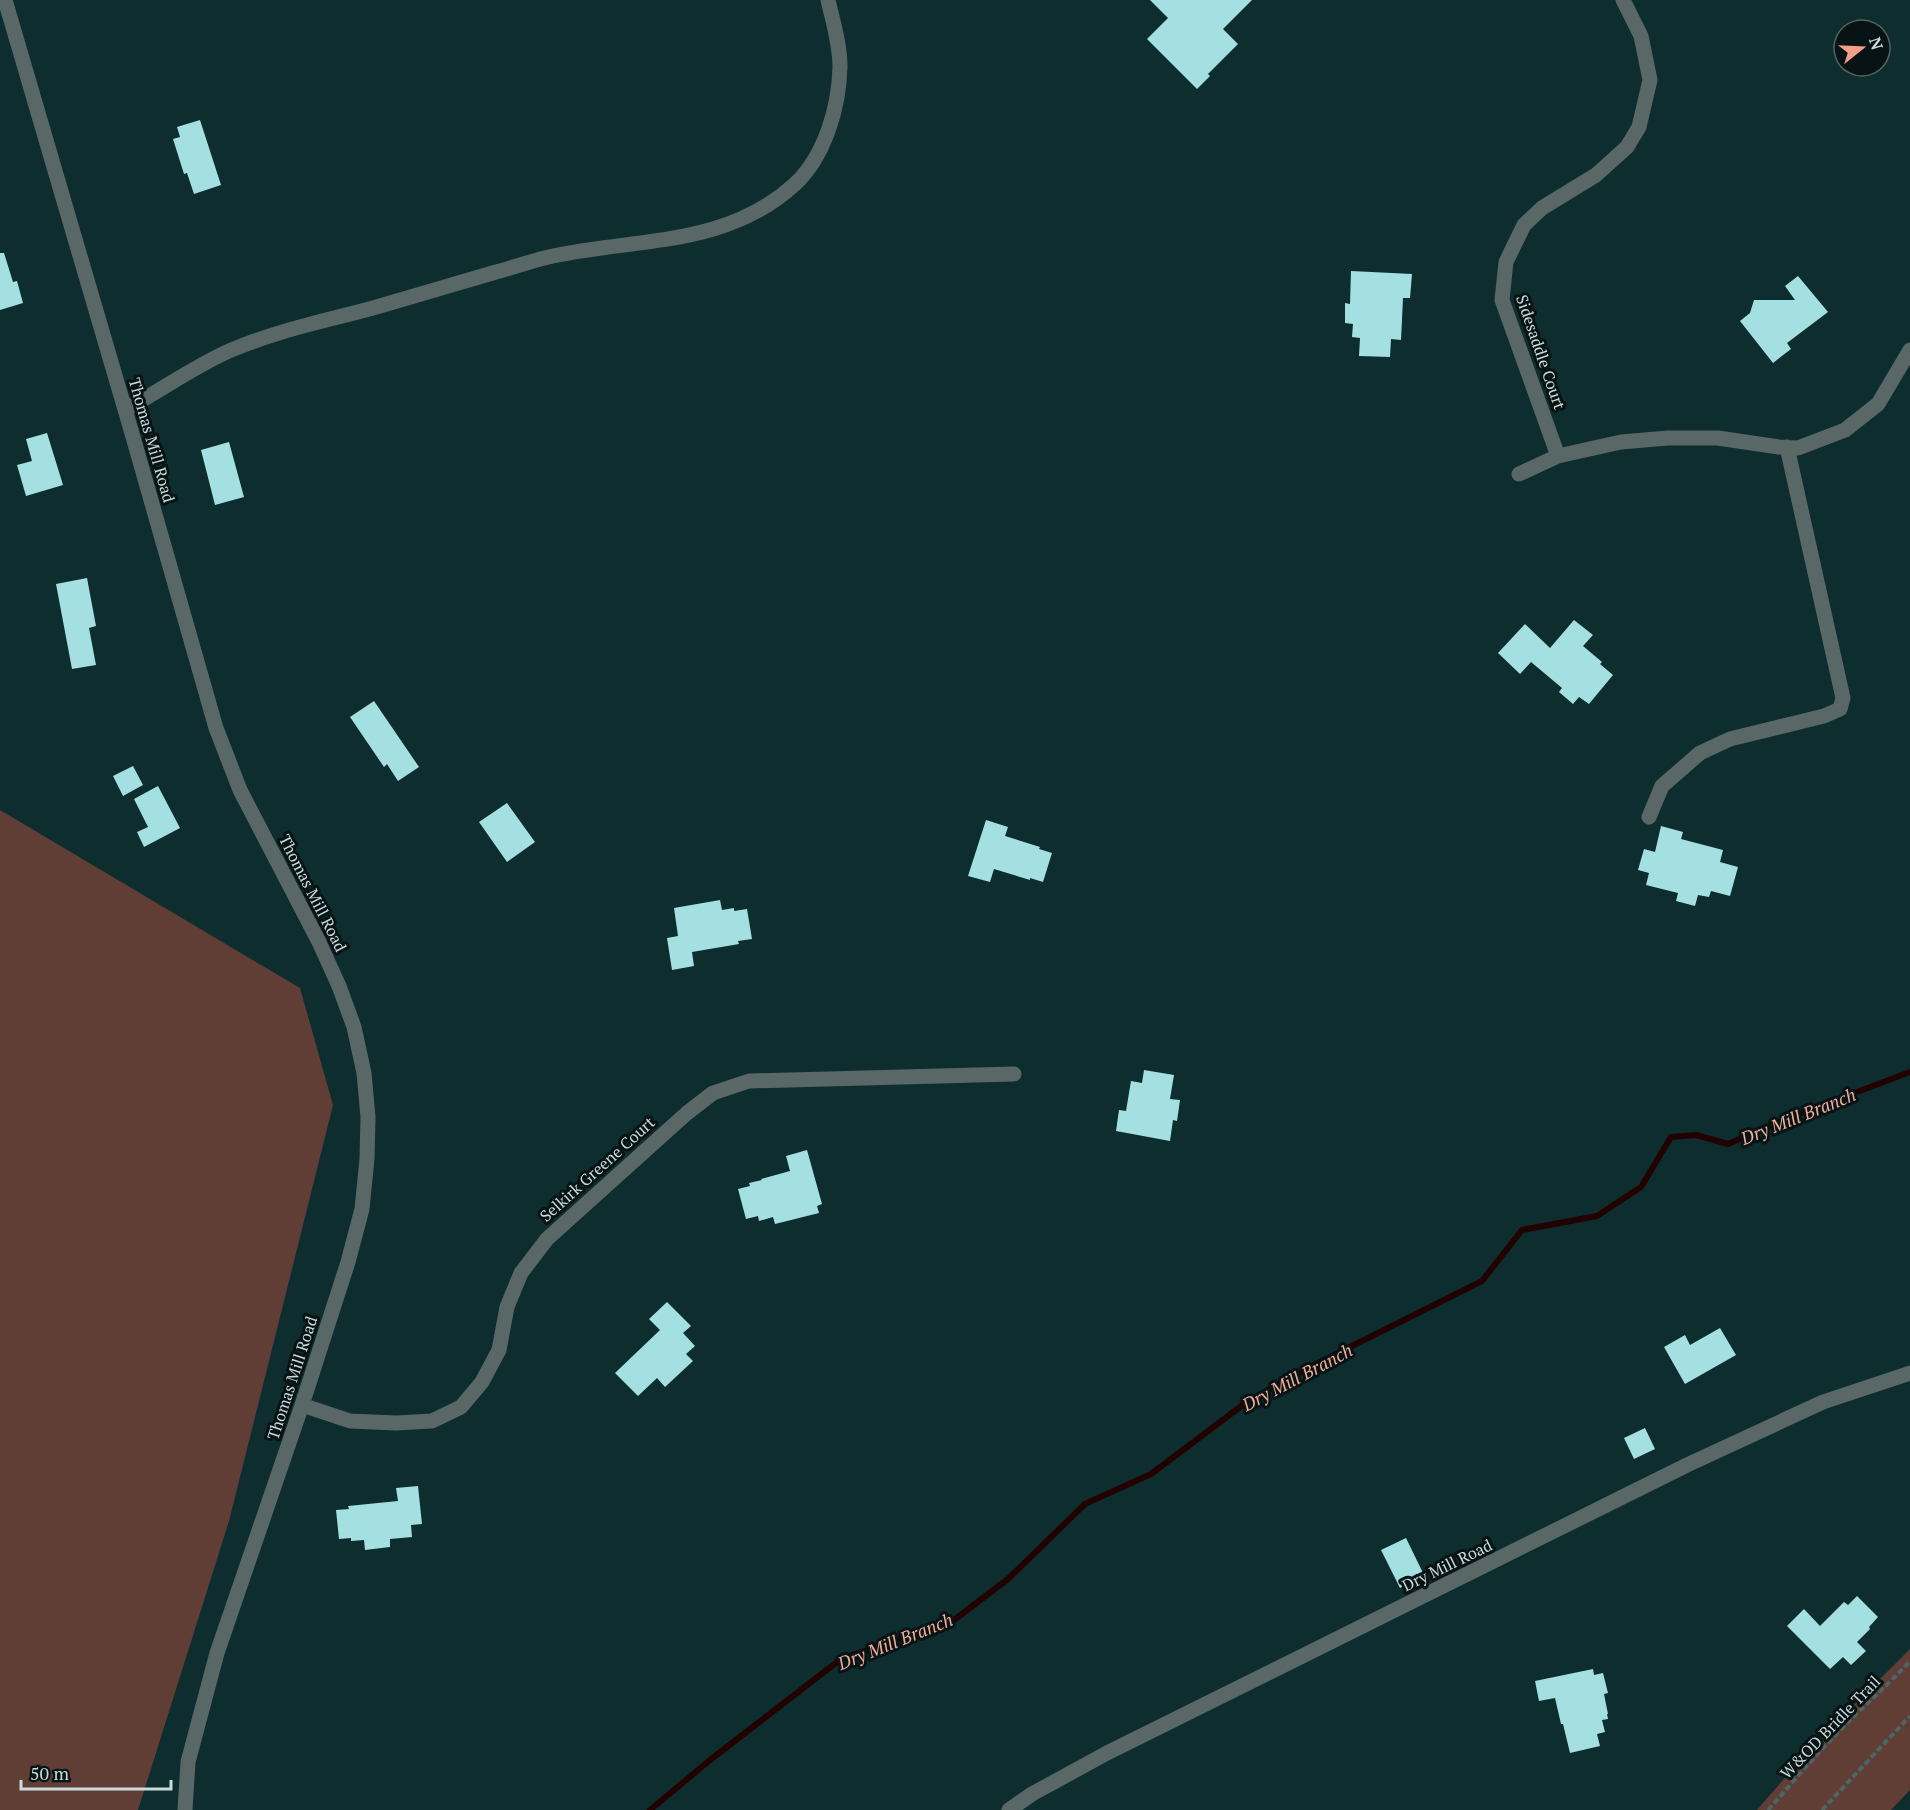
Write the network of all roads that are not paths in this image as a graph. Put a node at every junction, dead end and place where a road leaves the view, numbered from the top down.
1 (5, 0) edge
2 (828, 0) edge
3 (1623, 0) edge
4 (1910, 350) edge
5 (125, 410) junction
6 (1787, 447) junction
7 (1558, 456) junction
8 (1519, 474) dead end
9 (1649, 817) dead end
10 (1014, 1074) dead end
11 (1910, 1373) edge
12 (302, 1405) junction
13 (185, 1810) edge
14 (1009, 1810) edge

1 - 5 street, Thomas Mill Road
2 - 5 street
3 - 7 street, Sidesaddle Court
4 - 6 street
5 - 12 street, Thomas Mill Road
6 - 7 street
6 - 9 street
7 - 8 street
10 - 12 street, Selkirk Greene Court
11 - 14 street, Dry Mill Road
12 - 13 street, Thomas Mill Road

